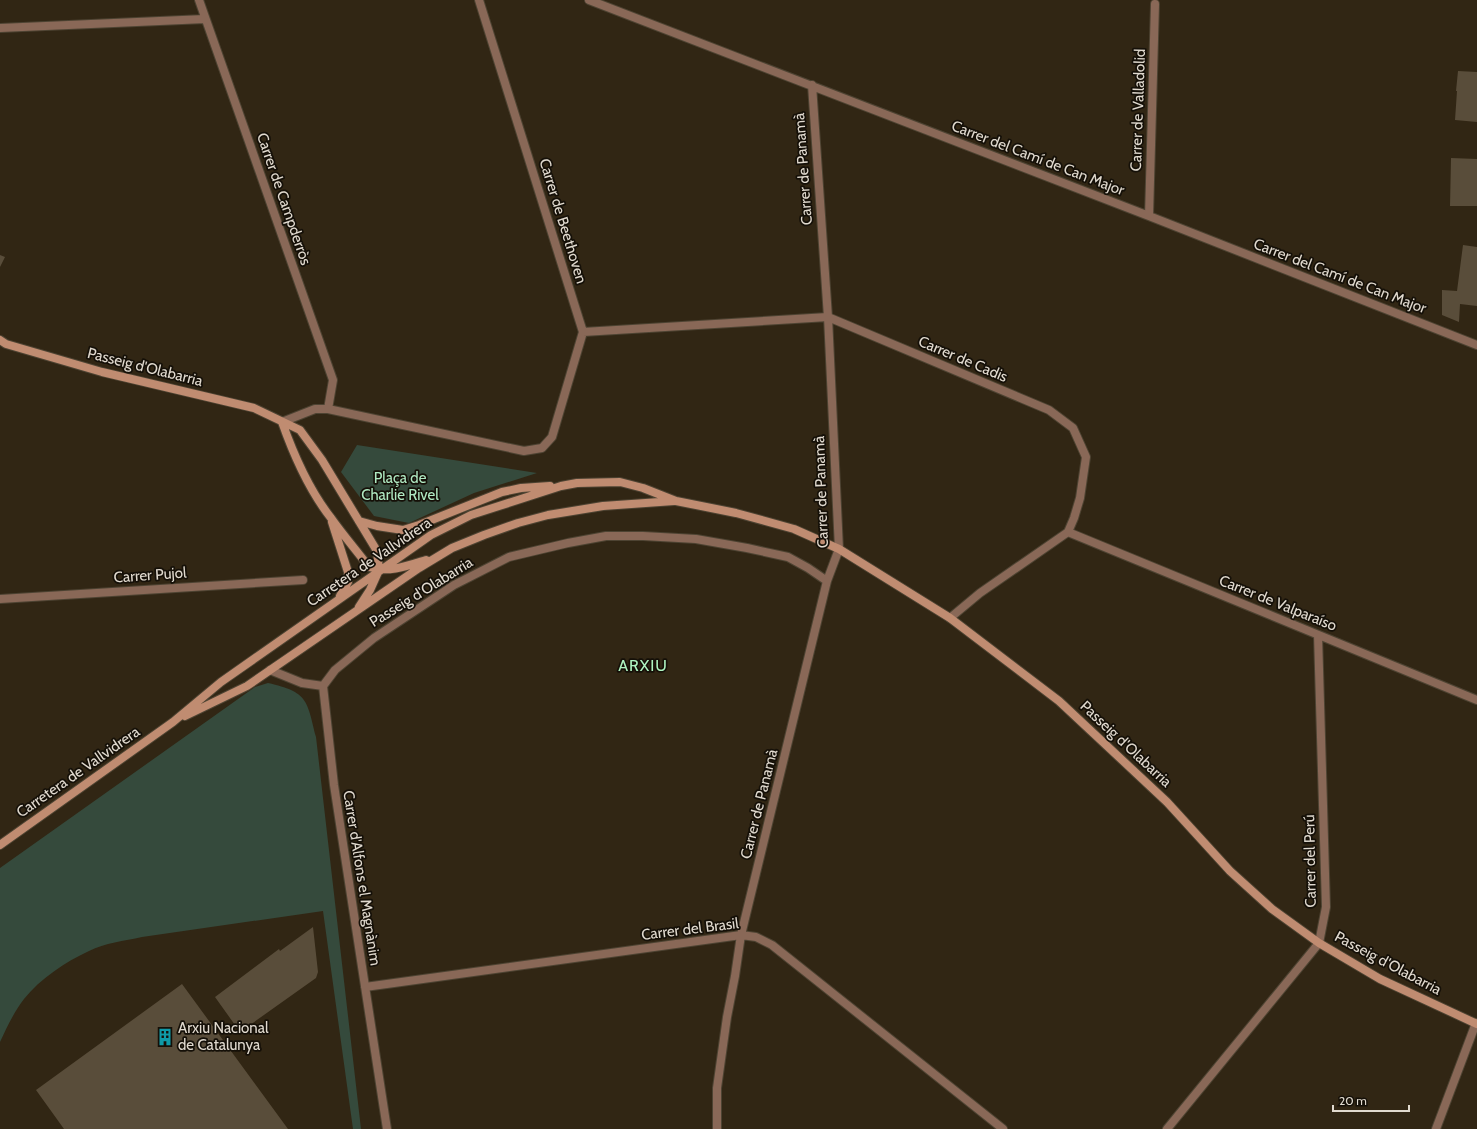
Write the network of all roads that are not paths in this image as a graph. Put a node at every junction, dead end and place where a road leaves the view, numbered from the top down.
1 (199, 0) edge
2 (479, 0) edge
3 (588, 0) edge
4 (1155, 4) dead end
5 (205, 19) junction
6 (0, 28) edge
7 (812, 85) junction
8 (1149, 216) junction
9 (828, 317) junction
10 (583, 332) junction
11 (0, 340) edge
12 (1477, 345) edge
13 (328, 409) junction
14 (282, 422) junction
15 (561, 486) junction
16 (676, 501) junction
17 (736, 513) joint
18 (330, 518) junction
19 (359, 522) junction
20 (1068, 532) junction
21 (839, 549) junction
22 (440, 555) junction
23 (379, 570) junction
24 (303, 580) dead end
25 (827, 581) junction
26 (0, 599) edge
27 (339, 599) junction
28 (356, 612) junction
29 (950, 618) junction
30 (1318, 635) junction
31 (270, 670) junction
32 (323, 686) junction
33 (1477, 700) edge
34 (173, 722) junction
35 (0, 845) edge
36 (741, 935) junction
37 (1319, 943) junction
38 (365, 988) junction
39 (1476, 1024) edge
40 (387, 1129) edge
41 (718, 1129) edge
42 (1003, 1129) edge
43 (1167, 1129) edge
44 (1436, 1129) edge

1 - 5 street, Carrer de Campderròs
2 - 10 street, Carrer de Beethoven
3 - 7 street, Carrer del Camí de Can Major
4 - 8 street, Carrer de Valladolid
5 - 6 street
5 - 13 street, Carrer de Campderròs
7 - 8 street, Carrer del Camí de Can Major
7 - 9 street, Carrer de Panamà
8 - 12 street, Carrer del Camí de Can Major
9 - 10 street, Carrer de Cadis
9 - 20 street, Carrer de Cadis
9 - 21 street, Carrer de Panamà
10 - 13 street
11 - 14 main road, Passeig d'Olabarria
13 - 14 street
14 - 18 main road
14 - 19 main road, Passeig d'Olabarria
15 - 16 main road, Carretera de Vallvidrera
15 - 19 main road
15 - 23 main road, Carretera de Vallvidrera
16 - 17 main road, Carretera de Vallvidrera
16 - 22 main road, Carretera de Vallvidrera
17 - 21 main road, Passeig d'Olabarria
18 - 23 main road
18 - 27 main road
19 - 23 main road, Passeig d'Olabarria
20 - 29 street
20 - 30 street, Carrer de Valparaíso
21 - 25 street, Carrer de Panamà
21 - 29 main road, Passeig d'Olabarria
22 - 23 main road, Passeig d'Olabarria
22 - 28 main road, Carretera de Vallvidrera
23 - 27 main road, Carretera de Vallvidrera
23 - 28 main road, Passeig d'Olabarria
24 - 26 street, Carrer Pujol
25 - 32 street, Passeig d'Olabarria
25 - 36 street, Carrer de Panamà
27 - 34 main road, Carretera de Vallvidrera
28 - 31 main road, Carretera de Vallvidrera
29 - 37 main road, Passeig d'Olabarria
30 - 33 street, Carrer de Valparaíso
30 - 37 street, Carrer del Perú
31 - 32 street
31 - 34 main road, Carretera de Vallvidrera
32 - 38 street, Carrer d'Alfons el Magnànim
34 - 35 main road, Carretera de Vallvidrera
36 - 38 street, Carrer del Brasil
36 - 41 street, Carrer de Panamà
36 - 42 street, Carrer del Brasil
37 - 39 main road, Passeig d'Olabarria
37 - 43 street, Carrer del Perú
38 - 40 street, Carrer d'Alfons el Magnànim
39 - 44 street

